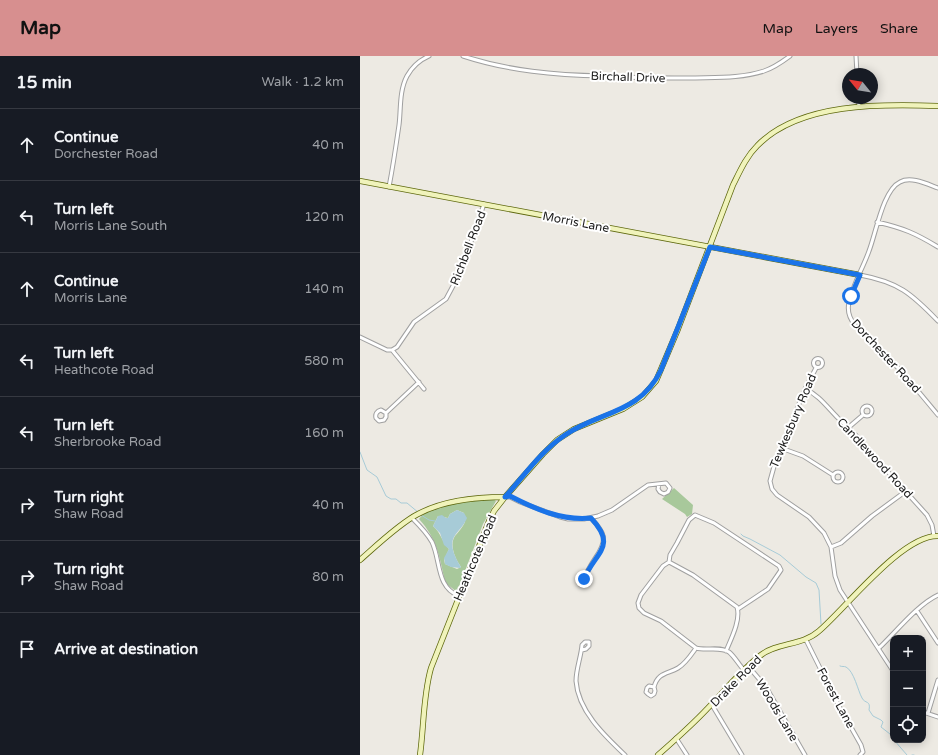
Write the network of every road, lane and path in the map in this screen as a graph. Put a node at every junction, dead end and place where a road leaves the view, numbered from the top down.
1 (429, 56) edge
2 (463, 56) edge
3 (790, 56) edge
4 (856, 56) edge
5 (421, 58) edge
6 (857, 68) edge
7 (859, 106) joint
8 (938, 106) edge
9 (360, 182) edge
10 (390, 187) junction
11 (938, 188) edge
12 (484, 204) junction
13 (878, 222) junction
14 (710, 247) junction
15 (938, 247) edge
16 (860, 275) junction
17 (938, 321) edge
18 (360, 337) edge
19 (392, 350) junction
20 (816, 368) dead end
21 (419, 382) junction
22 (805, 389) junction
23 (424, 390) dead end
24 (386, 413) dead end
25 (863, 415) dead end
26 (938, 416) edge
27 (849, 427) junction
28 (781, 448) junction
29 (833, 475) dead end
30 (659, 484) dead end
31 (906, 491) junction
32 (505, 497) junction
33 (412, 518) junction
34 (591, 518) junction
35 (936, 536) edge
36 (831, 546) junction
37 (360, 560) edge
38 (668, 562) junction
39 (581, 585) dead end
40 (938, 595) edge
41 (459, 596) junction
42 (849, 602) junction
43 (738, 609) junction
44 (917, 611) junction
45 (806, 640) junction
46 (938, 643) edge
47 (696, 648) junction
48 (878, 648) junction
49 (582, 650) dead end
50 (726, 651) junction
51 (748, 666) junction
52 (890, 666) edge
53 (744, 670) junction
54 (938, 680) edge
55 (654, 687) dead end
56 (712, 705) junction
57 (928, 713) joint
58 (938, 717) edge
59 (676, 738) junction
60 (863, 752) junction
61 (420, 755) edge
62 (625, 755) edge
63 (658, 755) edge
64 (687, 755) edge
65 (742, 755) edge
66 (805, 755) edge
67 (860, 755) edge
68 (866, 755) edge

1 - 5 street
2 - 3 street, Birchall Drive
4 - 6 street
5 - 10 street
7 - 8 street, Heathcote Road
7 - 14 street, Heathcote Road
9 - 10 street, Morris Lane
10 - 12 street, Morris Lane
11 - 13 street, Dorchester Road
12 - 14 street, Morris Lane
12 - 19 street, Richbell Road
13 - 15 street
13 - 16 street, Dorchester Road
14 - 16 street, Morris Lane
14 - 32 street, Heathcote Road
16 - 17 street
16 - 26 street, Dorchester Road
18 - 19 street
19 - 21 street
20 - 22 street, Tewkesbury Road
21 - 23 street
21 - 24 street
22 - 27 street, Candlewood Road
22 - 28 street, Tewkesbury Road
25 - 27 street
27 - 31 street, Candlewood Road
28 - 29 street
28 - 36 street, Tewkesbury Road
30 - 34 street
31 - 35 street, Candlewood Road
31 - 36 street
32 - 33 street
32 - 34 street
32 - 41 street, Heathcote Road
33 - 37 street
33 - 41 street
34 - 39 street
35 - 42 street, Drake Road
36 - 42 street, Tewkesbury Road
38 - 43 street
38 - 43 street
38 - 47 street
40 - 44 street
41 - 61 street, Heathcote Road
42 - 45 street, Drake Road
42 - 48 street, Tewkesbury Road
43 - 50 street
44 - 46 street
44 - 48 street
45 - 51 street, Drake Road
45 - 60 street, Forest Lane
47 - 50 street
47 - 55 street
48 - 52 street, Tewkesbury Road
49 - 62 street
50 - 53 street
51 - 53 street, Drake Road
51 - 66 street, Woods Lane
53 - 56 street, Drake Road
54 - 57 street
56 - 59 street, Drake Road
56 - 65 street
57 - 58 street
59 - 63 street, Drake Road
59 - 64 street
60 - 67 street
60 - 68 street

